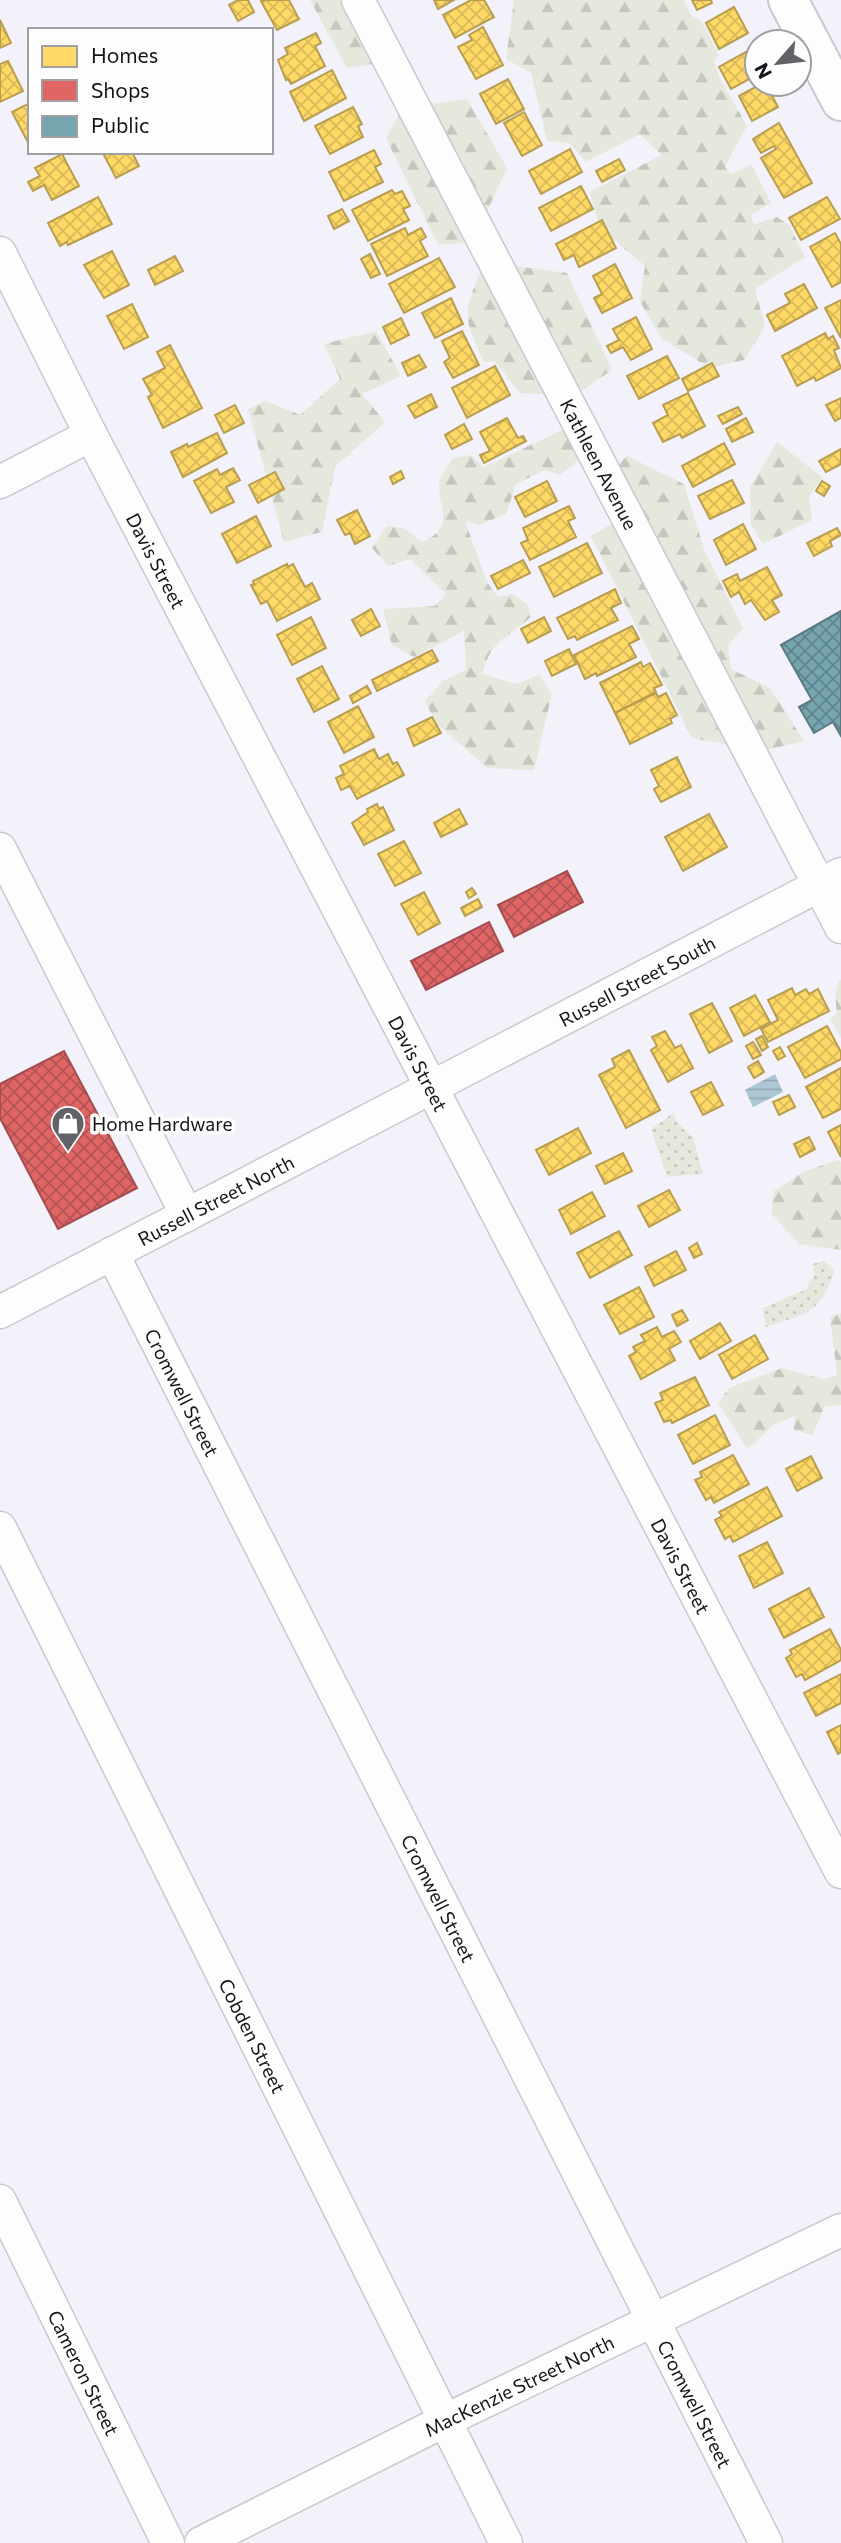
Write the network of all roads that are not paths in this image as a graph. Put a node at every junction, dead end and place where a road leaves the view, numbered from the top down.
1 (358, 0) edge
2 (788, 0) edge
3 (841, 101) edge
4 (0, 253) edge
5 (91, 435) junction
6 (0, 482) edge
7 (0, 849) edge
8 (830, 880) edge
9 (841, 927) edge
10 (430, 1088) junction
11 (187, 1215) junction
12 (112, 1254) junction
13 (0, 1312) edge
14 (0, 1528) edge
15 (841, 1872) edge
16 (0, 2201) edge
17 (841, 2230) edge
18 (652, 2319) junction
19 (446, 2420) junction
20 (168, 2543) edge
21 (201, 2543) edge
22 (506, 2543) edge
23 (766, 2543) edge

1 - 8 street, Kathleen Avenue
2 - 3 main road
4 - 5 street, Davis Street
5 - 6 street
5 - 10 street, Davis Street
7 - 11 street
8 - 9 street, Kathleen Avenue
8 - 10 street, Russell Street South
10 - 11 street, Russell Street North
10 - 15 street, Davis Street
11 - 12 street, Russell Street North
12 - 13 street, Russell Street North
12 - 18 street, Cromwell Street
14 - 19 street, Cobden Street
16 - 20 street, Cameron Street
17 - 18 street, MacKenzie Street North
18 - 19 street, MacKenzie Street North
18 - 23 street, Cromwell Street
19 - 21 street, MacKenzie Street North
19 - 22 street, Cobden Street

